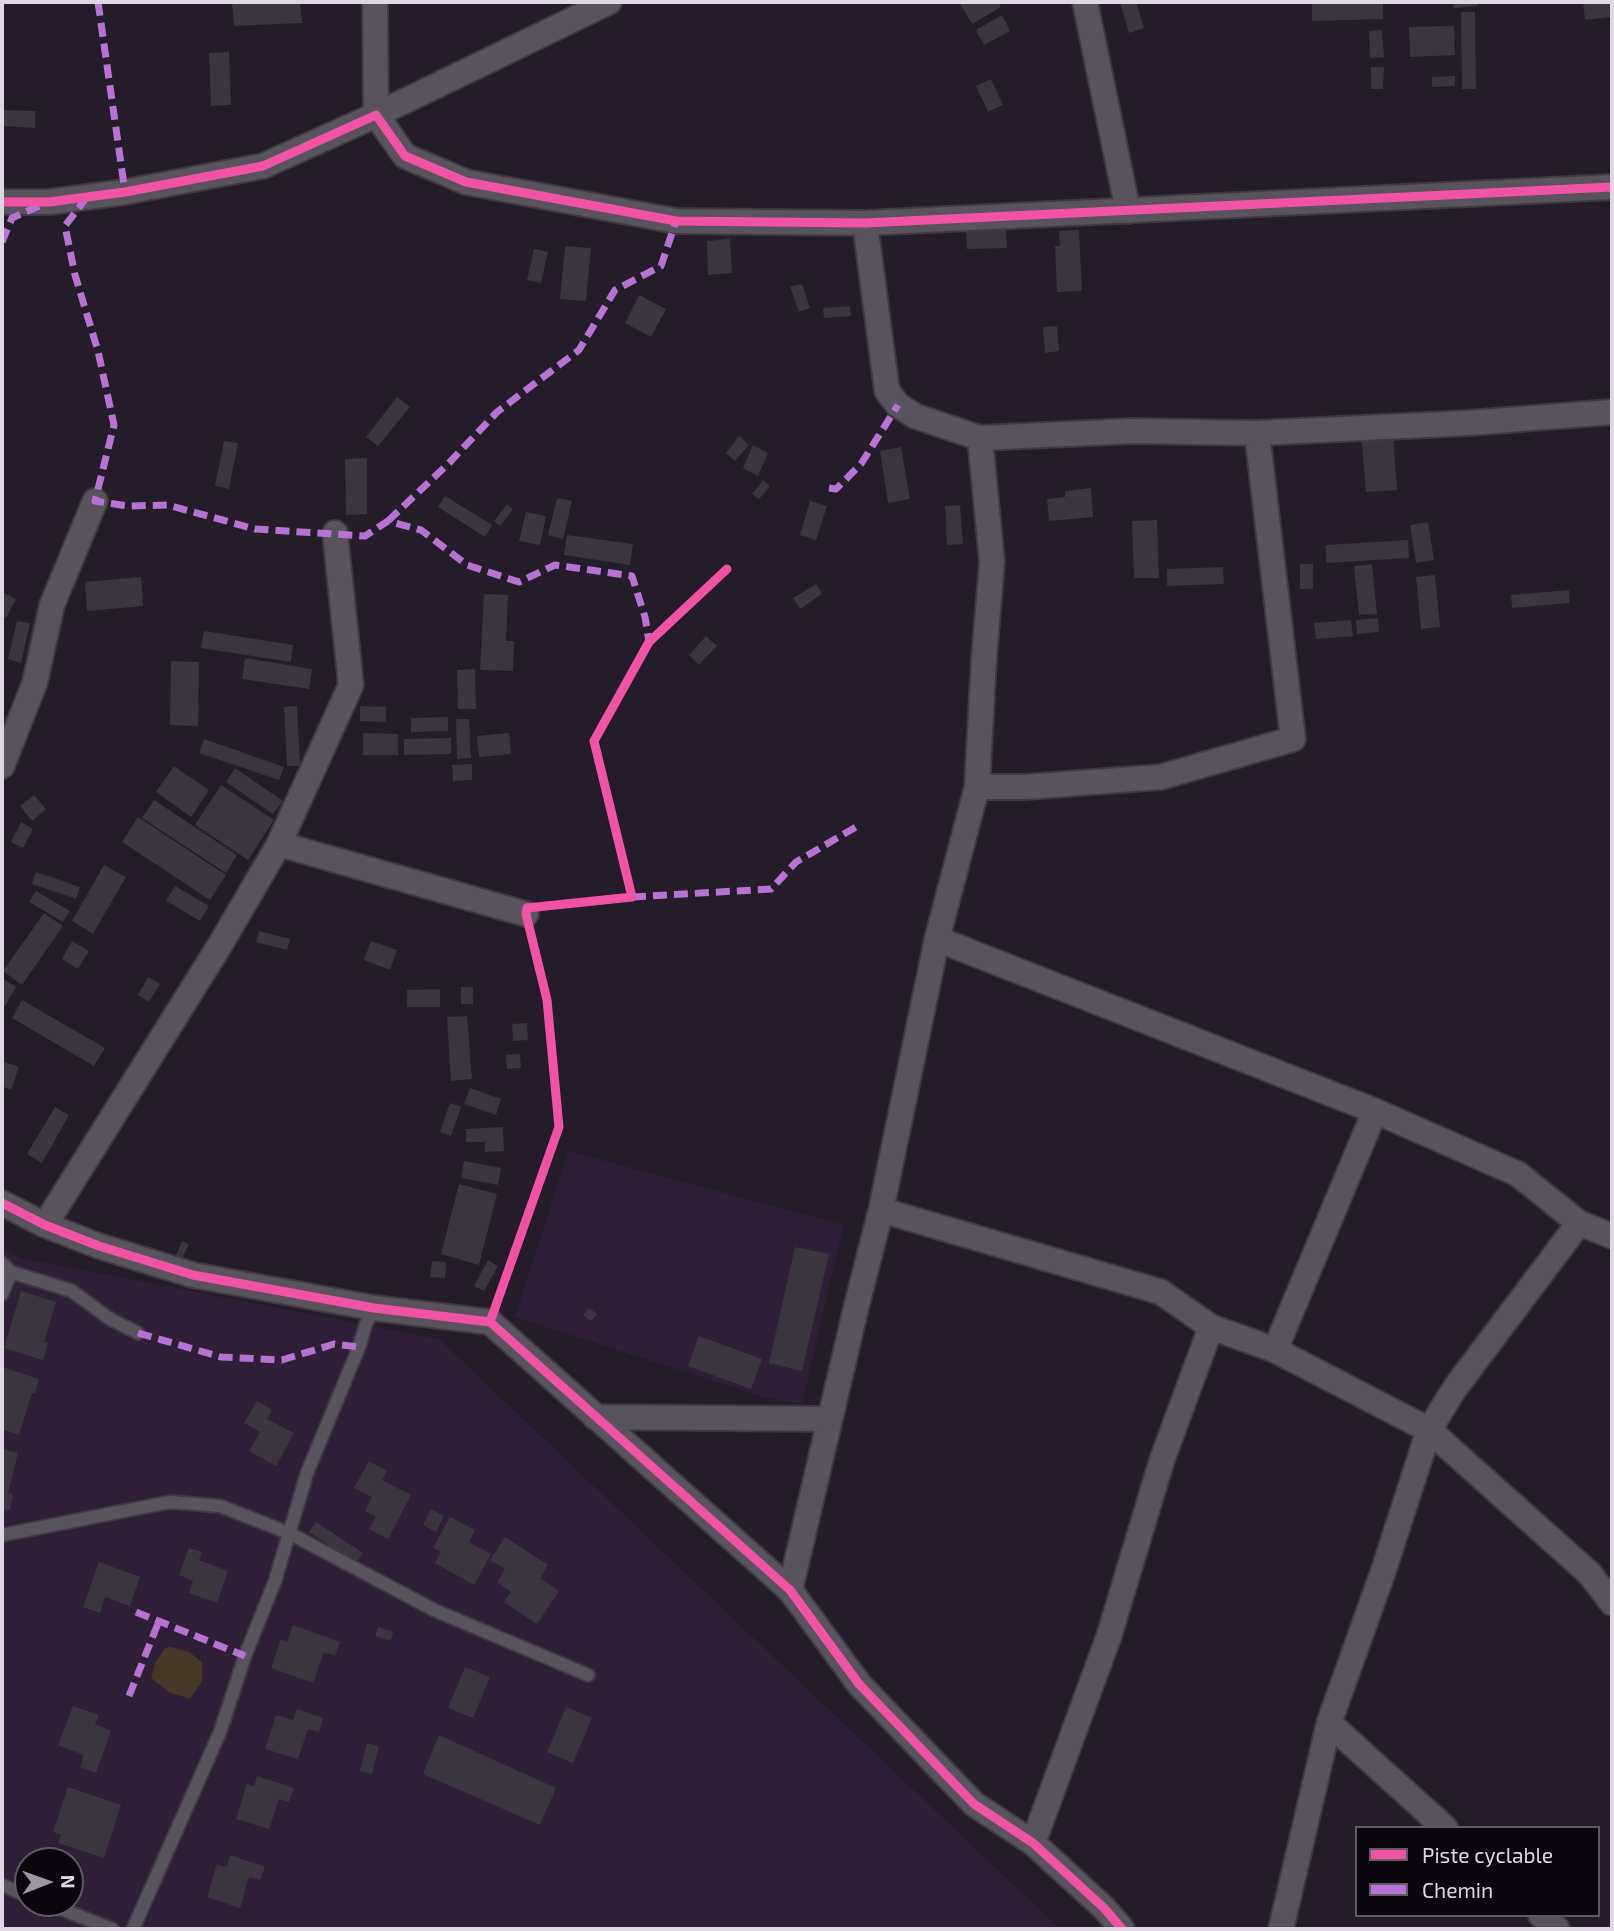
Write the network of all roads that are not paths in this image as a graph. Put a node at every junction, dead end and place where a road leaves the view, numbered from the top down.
1 (374, 2) edge
2 (609, 2) edge
3 (1085, 2) edge
4 (376, 115) junction
5 (1612, 187) edge
6 (2, 202) edge
7 (1128, 211) junction
8 (865, 223) junction
9 (1612, 412) edge
10 (1257, 433) junction
11 (980, 439) junction
12 (95, 501) dead end
13 (335, 533) dead end
14 (2, 766) edge
15 (972, 808) junction
16 (279, 844) junction
17 (526, 914) dead end
18 (937, 939) junction
19 (1375, 1111) junction
20 (2, 1203) edge
21 (881, 1210) junction
22 (1579, 1223) junction
23 (45, 1225) junction
24 (1612, 1236) edge
25 (7, 1268) edge
26 (2, 1294) edge
27 (374, 1308) junction
28 (1211, 1327) junction
29 (138, 1333) dead end
30 (1275, 1350) junction
31 (595, 1417) junction
32 (830, 1419) junction
33 (1429, 1430) junction
34 (289, 1533) junction
35 (2, 1535) edge
36 (790, 1590) junction
37 (1612, 1603) edge
38 (588, 1675) dead end
39 (1329, 1723) junction
40 (1443, 1826) edge
41 (1033, 1843) junction
42 (82, 1917) edge
43 (1543, 1917) edge
44 (112, 1929) edge
45 (133, 1929) edge
46 (1122, 1929) edge
47 (1281, 1929) edge
48 (1557, 1929) edge

1 - 4 street
2 - 4 street
3 - 7 street
4 - 6 street
4 - 8 street
5 - 7 street
7 - 8 street
8 - 11 street
9 - 10 street
10 - 11 street
10 - 15 street
11 - 15 street
12 - 14 street
13 - 16 street
15 - 18 street
16 - 17 street
16 - 23 street
18 - 19 street
18 - 21 street
19 - 22 street
19 - 30 street
20 - 23 street
21 - 28 street
21 - 32 street
22 - 24 street
22 - 33 street
23 - 27 street
25 - 26 lane
25 - 29 lane
27 - 31 street
27 - 34 lane
28 - 30 street
28 - 41 street
30 - 33 street
31 - 32 street
31 - 36 street
32 - 36 street
33 - 37 street
33 - 39 street
34 - 35 lane
34 - 38 lane
34 - 45 lane
36 - 41 street
39 - 40 street
39 - 47 street
41 - 46 street
42 - 44 lane
43 - 48 street

